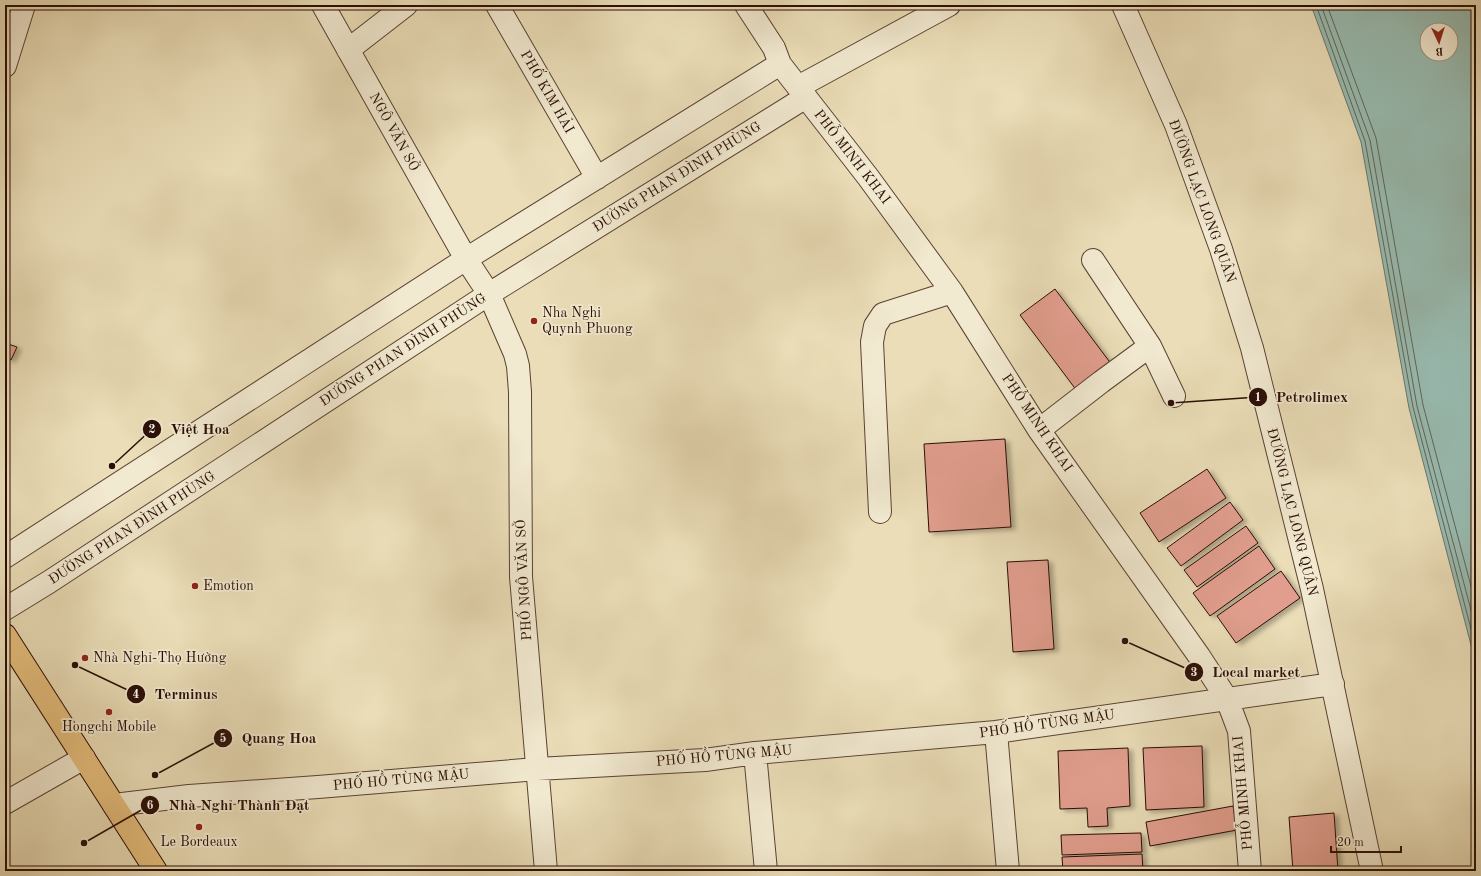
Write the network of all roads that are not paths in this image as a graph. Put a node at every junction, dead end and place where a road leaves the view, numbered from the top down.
1 (24, 5) edge
2 (322, 5) edge
3 (406, 5) edge
4 (497, 5) edge
5 (746, 5) edge
6 (949, 5) edge
7 (1123, 5) edge
8 (348, 50) junction
9 (780, 64) junction
10 (5, 66) edge
11 (802, 92) junction
12 (597, 178) junction
13 (466, 259) junction
14 (1093, 260) dead end
15 (952, 292) junction
16 (489, 294) junction
17 (1150, 346) junction
18 (1174, 396) dead end
19 (1039, 430) junction
20 (880, 512) dead end
21 (5, 557) edge
22 (5, 609) edge
23 (5, 635) edge
24 (1333, 684) junction
25 (1227, 699) junction
26 (996, 732) junction
27 (755, 754) junction
28 (84, 758) junction
29 (537, 769) junction
30 (5, 803) edge
31 (114, 805) junction
32 (156, 871) edge
33 (546, 871) edge
34 (766, 871) edge
35 (1008, 871) edge
36 (1250, 871) edge
37 (1372, 871) edge

1 - 10 street
2 - 8 street, NGÔ VĂN SỞ
3 - 8 street
4 - 12 street, PHỐ KIM HẢI
5 - 9 street, PHỖ MINH KHAI
6 - 11 street, ĐƯỜNG PHAN ĐÌNH PHÙNG
7 - 24 street, ĐƯỜNG LẠC LONG QUÂN
8 - 13 street, NGÔ VĂN SỞ
9 - 11 street, PHỖ MINH KHAI
9 - 12 street
11 - 15 street, PHỖ MINH KHAI
11 - 16 street, ĐƯỜNG PHAN ĐÌNH PHÙNG
12 - 13 street
13 - 16 street, NGÔ VĂN SỞ
13 - 21 street
14 - 17 street
15 - 19 street, PHỖ MINH KHAI
15 - 20 street
16 - 22 street, ĐƯỜNG PHAN ĐÌNH PHÙNG
16 - 29 street, PHỐ NGÔ VĂN SỞ
17 - 18 street
17 - 19 street
19 - 25 street, PHỖ MINH KHAI
23 - 28 main road
24 - 25 street, PHỐ HỒ TÙNG MẬU
24 - 37 street, ĐƯỜNG LẠC LONG QUÂN
25 - 26 street, PHỐ HỒ TÙNG MẬU
25 - 36 street, PHỖ MINH KHAI
26 - 27 street, PHỐ HỒ TÙNG MẬU
26 - 35 street
27 - 29 street, PHỐ HỒ TÙNG MẬU
27 - 34 street
28 - 30 street
28 - 31 main road
29 - 31 street, PHỐ HỒ TÙNG MẬU
29 - 33 street, PHỐ NGÔ VĂN SỞ
31 - 32 main road

